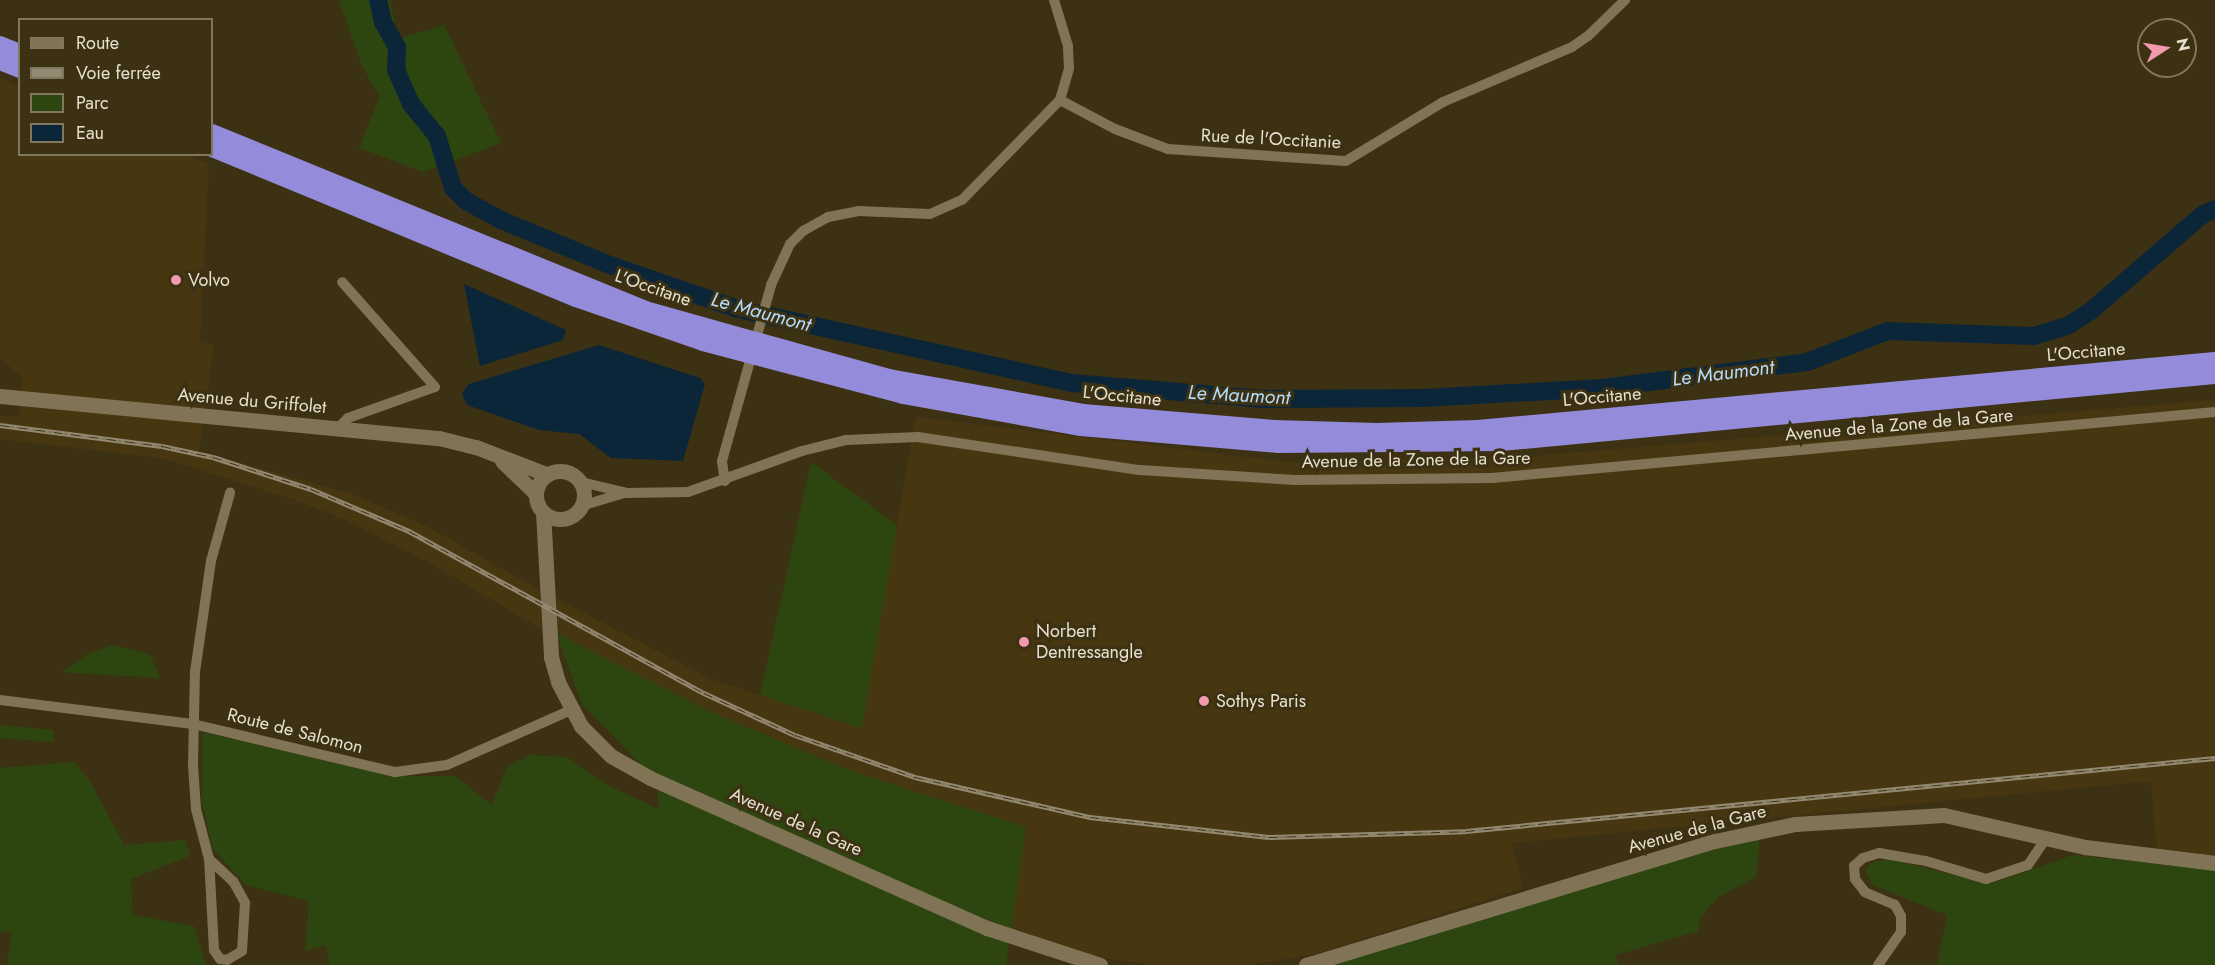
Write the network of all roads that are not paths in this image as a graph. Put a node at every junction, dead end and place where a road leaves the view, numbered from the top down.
1 (1054, 0) edge
2 (1625, 0) edge
3 (0, 45) edge
4 (18, 52) edge
5 (0, 61) edge
6 (18, 68) edge
7 (1060, 100) junction
8 (213, 133) edge
9 (213, 148) edge
10 (342, 282) dead end
11 (2215, 360) edge
12 (2215, 375) edge
13 (0, 396) edge
14 (2215, 412) edge
15 (338, 428) junction
16 (497, 458) junction
17 (546, 474) junction
18 (725, 481) junction
19 (581, 482) junction
20 (230, 493) dead end
21 (627, 493) junction
22 (536, 494) junction
23 (581, 506) junction
24 (543, 512) junction
25 (562, 519) junction
26 (547, 556) junction
27 (0, 700) edge
28 (571, 710) junction
29 (194, 724) junction
30 (2046, 838) junction
31 (209, 859) junction
32 (2215, 863) edge
33 (1100, 965) edge
34 (1306, 965) edge
35 (1878, 965) edge

1 - 7 street
2 - 7 street, Rue de l'Occitanie
3 - 4 highway
5 - 6 highway
7 - 18 street
8 - 11 highway, L'Occitane
9 - 12 highway, L'Occitane
10 - 15 street
13 - 15 street, Avenue du Griffolet
14 - 18 street, Avenue de la Zone de la Gare
15 - 16 street, Avenue du Griffolet
16 - 17 street
16 - 22 street
17 - 19 street
17 - 22 street
18 - 21 street, Avenue de la Zone de la Gare
19 - 21 street, Avenue de la Zone de la Gare
19 - 23 street
20 - 29 street
21 - 23 street, Avenue de la Zone de la Gare
22 - 24 street
23 - 25 street
24 - 25 street
24 - 26 street, Avenue de la Gare
25 - 26 street
26 - 28 street, Avenue de la Gare
27 - 29 street, Route de Salomon
28 - 29 street, Route de Salomon
28 - 33 street, Avenue de la Gare
29 - 31 street
30 - 32 street, Avenue de la Gare
30 - 34 street, Avenue de la Gare
30 - 35 street
31 - 31 street

